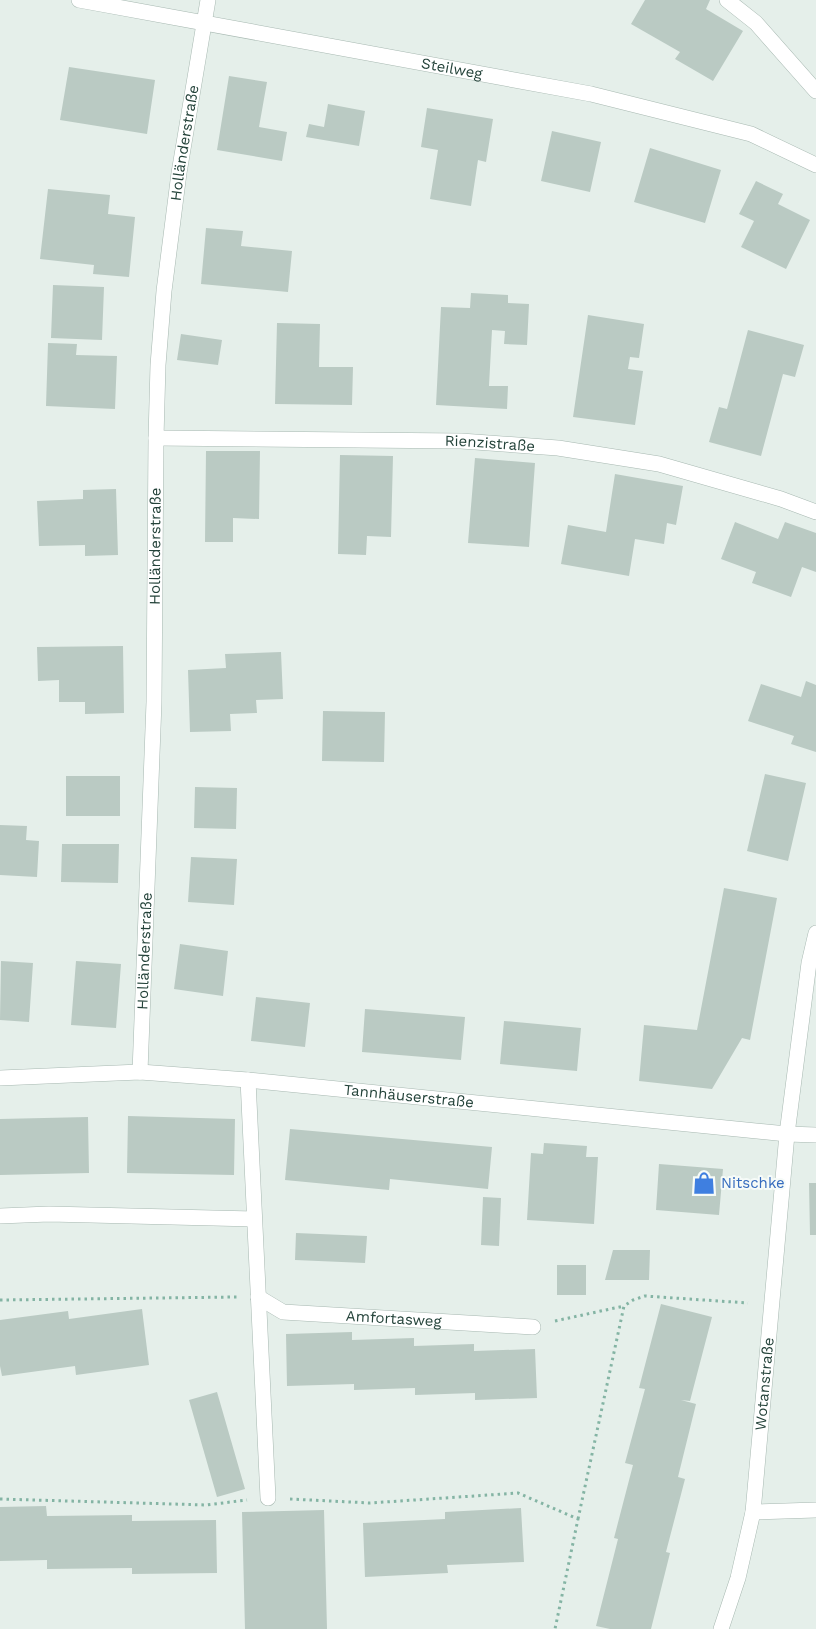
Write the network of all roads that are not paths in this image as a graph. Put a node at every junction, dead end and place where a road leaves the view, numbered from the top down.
1 (79, 0) edge
2 (208, 0) edge
3 (727, 0) edge
4 (205, 23) junction
5 (816, 90) edge
6 (816, 165) edge
7 (156, 438) junction
8 (816, 512) edge
9 (816, 933) edge
10 (140, 1072) junction
11 (0, 1078) edge
12 (248, 1080) junction
13 (787, 1134) junction
14 (816, 1135) edge
15 (0, 1216) edge
16 (254, 1219) junction
17 (258, 1297) junction
18 (533, 1327) road end
19 (268, 1498) road end
20 (816, 1510) edge
21 (753, 1512) junction
22 (721, 1629) edge

1 - 4 street, Steilweg
2 - 4 street, Holländerstraße
3 - 5 street
4 - 6 street, Steilweg
4 - 7 street, Holländerstraße
7 - 8 street, Rienzistraße
7 - 10 street, Holländerstraße
9 - 13 street, Wotanstraße
10 - 11 street, Tannhäuserstraße
10 - 12 street, Tannhäuserstraße
12 - 13 street, Tannhäuserstraße
12 - 16 street
13 - 14 street, Tannhäuserstraße
13 - 21 street, Wotanstraße
15 - 16 street
16 - 17 street
17 - 18 street, Amfortasweg
17 - 19 street
20 - 21 street
21 - 22 street, Wotanstraße

